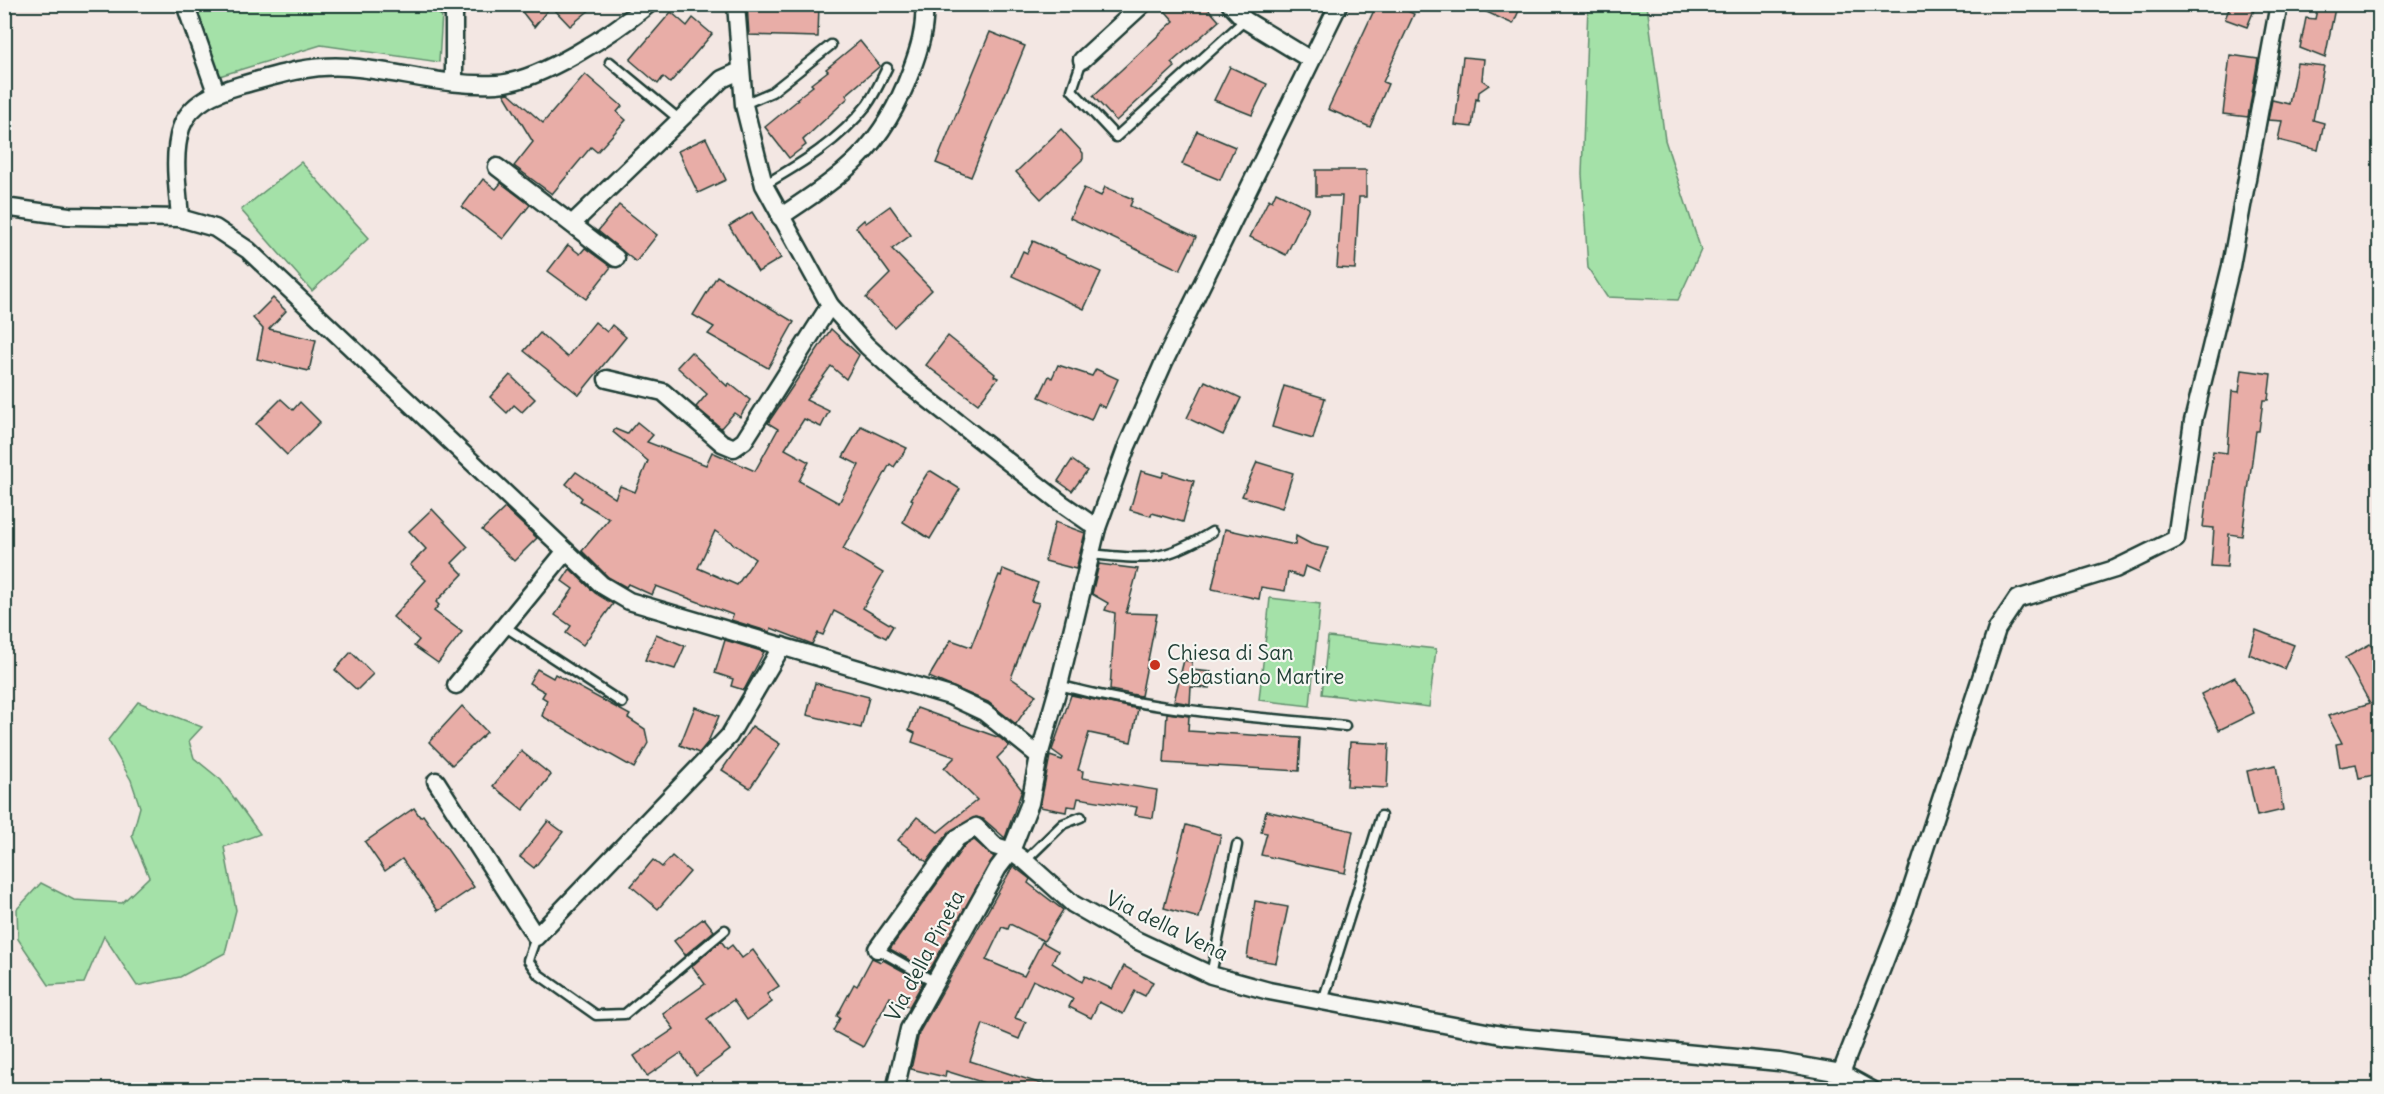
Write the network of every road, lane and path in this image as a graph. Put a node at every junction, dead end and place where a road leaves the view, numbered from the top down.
1 (185, 4) edge
2 (431, 4) edge
3 (649, 4) edge
4 (736, 4) edge
5 (924, 4) edge
6 (1143, 4) edge
7 (1230, 4) edge
8 (1339, 4) edge
9 (2279, 4) edge
10 (455, 10) edge
11 (1245, 20) junction
12 (831, 45) dead end
13 (1082, 60) joint
14 (1311, 60) junction
15 (610, 62) dead end
16 (887, 68) dead end
17 (740, 71) junction
18 (454, 82) junction
19 (216, 92) junction
20 (744, 105) junction
21 (680, 120) junction
22 (497, 167) dead end
23 (764, 185) junction
24 (4, 207) edge
25 (780, 217) junction
26 (180, 218) junction
27 (572, 224) junction
28 (616, 258) dead end
29 (830, 305) junction
30 (607, 379) dead end
31 (1097, 528) junction
32 (1212, 532) dead end
33 (565, 552) junction
34 (1091, 554) junction
35 (504, 626) junction
36 (782, 646) junction
37 (456, 685) dead end
38 (1059, 685) junction
39 (622, 703) dead end
40 (1344, 726) dead end
41 (1039, 756) junction
42 (436, 781) dead end
43 (1381, 816) dead end
44 (1081, 817) dead end
45 (1237, 845) dead end
46 (1018, 856) junction
47 (725, 930) dead end
48 (536, 937) junction
49 (877, 949) joint
50 (1211, 975) junction
51 (935, 982) junction
52 (1323, 1001) junction
53 (1841, 1073) junction
54 (895, 1089) edge
55 (1872, 1089) edge

1 - 19 street
2 - 10 lane
3 - 18 street
4 - 17 street
5 - 25 street
6 - 13 street
7 - 11 street
8 - 14 street, Via della Pineta
9 - 53 street
10 - 18 street
11 - 13 lane
11 - 14 street
12 - 20 lane
14 - 31 street, Via della Pineta
15 - 21 lane
16 - 23 lane
17 - 20 street
17 - 21 street
18 - 19 street
19 - 26 street
20 - 23 street
21 - 27 street
22 - 27 street
23 - 25 street
24 - 26 street
25 - 29 street
26 - 33 street
27 - 28 street
29 - 30 street
29 - 31 street
31 - 34 street, Via della Pineta
32 - 34 lane
33 - 35 street
33 - 36 street
34 - 38 street, Via della Pineta
35 - 37 street
35 - 39 lane
36 - 41 street
36 - 48 street
38 - 40 lane
38 - 41 street, Via della Pineta
41 - 46 street, Via della Pineta
42 - 48 street
43 - 52 lane
44 - 46 lane
45 - 50 lane
46 - 49 street, Via della Vena
46 - 50 street, Via della Vena
46 - 51 street, Via della Pineta
47 - 48 lane
49 - 51 lane
50 - 52 street, Via della Vena
51 - 54 street, Via della Pineta
52 - 53 street, Via della Vena
53 - 55 street, Via della Vena

